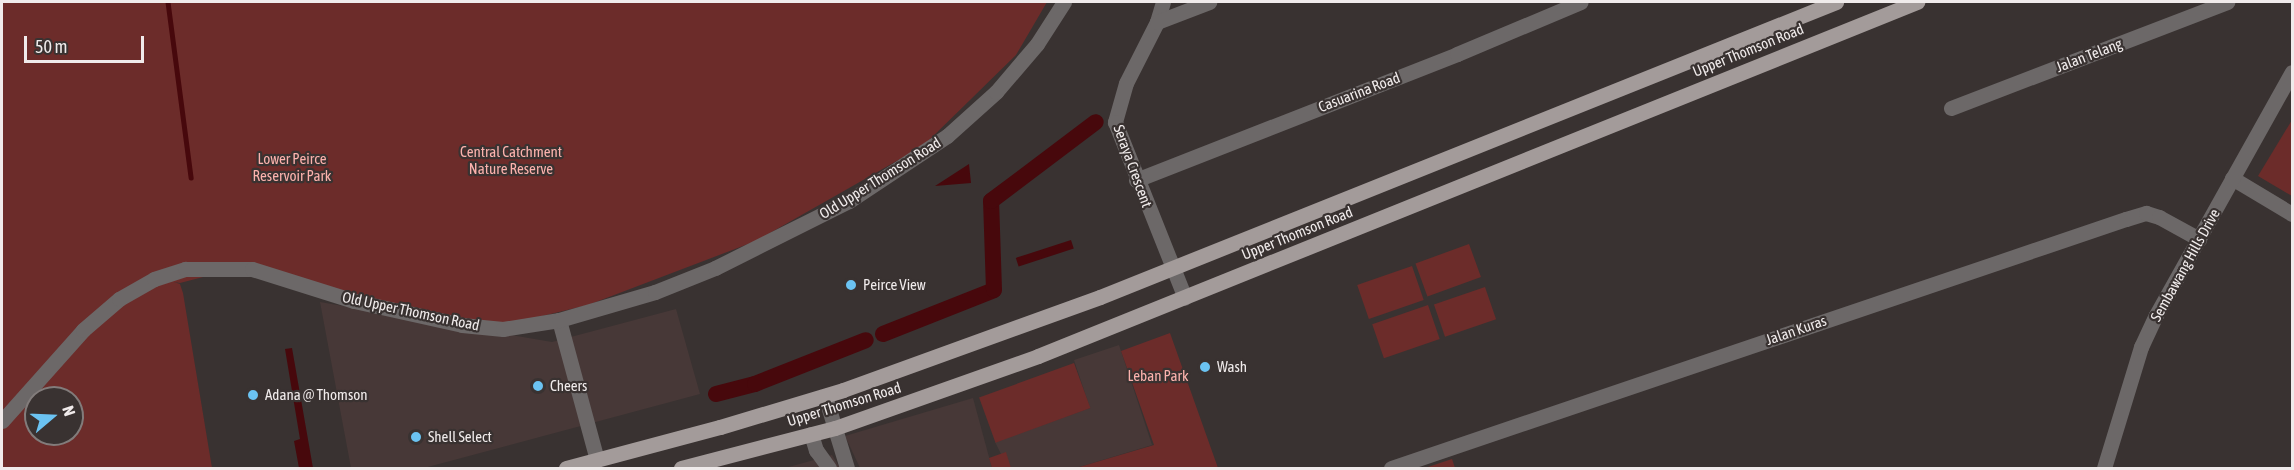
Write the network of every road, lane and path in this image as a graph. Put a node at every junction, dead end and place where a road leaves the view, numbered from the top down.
1 (1064, 2) edge
2 (1163, 2) edge
3 (1209, 2) edge
4 (1581, 2) edge
5 (1836, 2) edge
6 (1898, 2) edge
7 (1916, 2) edge
8 (2227, 2) edge
9 (1157, 22) junction
10 (2292, 72) edge
11 (1951, 108) dead end
12 (2232, 178) junction
13 (1136, 180) junction
14 (2292, 214) edge
15 (2199, 239) junction
16 (1172, 268) junction
17 (1185, 298) junction
18 (559, 320) junction
19 (825, 396) junction
20 (2, 421) edge
21 (835, 428) junction
22 (811, 434) junction
23 (597, 460) junction
24 (846, 467) edge
25 (566, 468) edge
26 (681, 468) edge
27 (828, 468) edge
28 (1392, 468) edge
29 (2104, 468) edge

1 - 18 street, Old Upper Thomson Road
2 - 9 street, Seraya Crescent
3 - 9 street
4 - 13 street, Casuarina Road
5 - 16 main road, Upper Thomson Road
6 - 7 main road
7 - 17 main road, Upper Thomson Road
8 - 11 street, Jalan Telang
9 - 13 street, Seraya Crescent
10 - 12 street, Sembawang Hills Drive
12 - 14 street
12 - 15 street, Sembawang Hills Drive
13 - 16 street, Seraya Crescent
15 - 28 street, Jalan Kuras
15 - 29 street, Sembawang Hills Drive
16 - 17 street, Seraya Crescent
16 - 19 main road, Upper Thomson Road
17 - 21 main road, Upper Thomson Road
18 - 20 street, Old Upper Thomson Road
18 - 23 street
19 - 21 street
19 - 23 main road, Upper Thomson Road
21 - 22 main road, Upper Thomson Road
21 - 24 street
22 - 26 main road, Upper Thomson Road
22 - 27 street
23 - 25 main road, Upper Thomson Road
24 - 27 street

